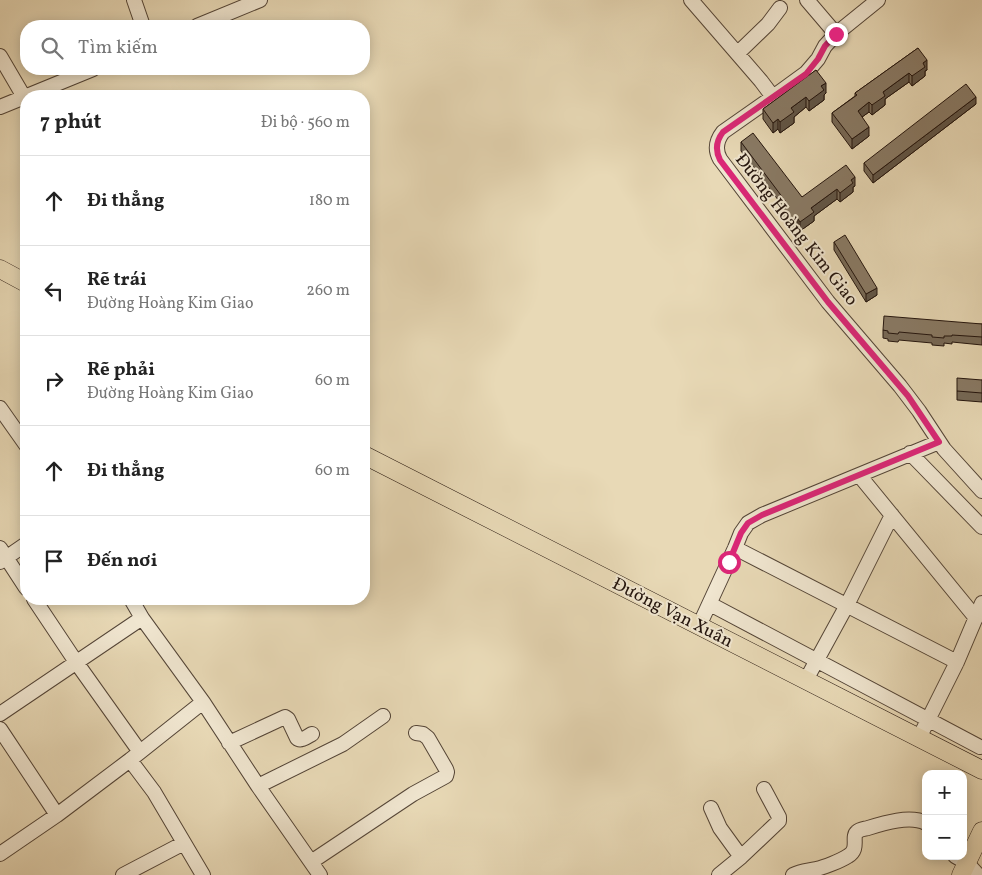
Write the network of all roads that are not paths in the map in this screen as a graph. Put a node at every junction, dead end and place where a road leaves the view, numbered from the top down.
1 (134, 0) edge
2 (260, 0) edge
3 (691, 0) edge
4 (807, 0) edge
5 (878, 0) edge
6 (780, 8) dead end
7 (141, 20) edge
8 (212, 20) edge
9 (836, 34) junction
10 (738, 53) junction
11 (0, 56) edge
12 (78, 75) edge
13 (20, 90) edge
14 (41, 90) edge
15 (773, 97) junction
16 (20, 99) edge
17 (0, 107) edge
18 (0, 269) edge
19 (20, 280) edge
20 (0, 408) edge
21 (20, 436) edge
22 (939, 442) junction
23 (910, 453) junction
24 (370, 457) edge
25 (859, 475) junction
26 (982, 491) edge
27 (892, 515) junction
28 (982, 527) edge
29 (20, 547) edge
30 (735, 548) junction
31 (2, 556) edge
32 (20, 580) edge
33 (982, 603) edge
34 (710, 604) junction
35 (38, 605) edge
36 (134, 605) edge
37 (847, 605) junction
38 (142, 618) junction
39 (976, 618) junction
40 (699, 626) junction
41 (817, 660) junction
42 (76, 662) junction
43 (956, 662) junction
44 (806, 680) junction
45 (203, 702) junction
46 (0, 714) edge
47 (383, 716) dead end
48 (928, 719) junction
49 (0, 729) edge
50 (416, 733) dead end
51 (312, 734) dead end
52 (919, 738) junction
53 (229, 743) junction
54 (980, 747) dead end
55 (135, 756) junction
56 (982, 770) edge
57 (258, 786) junction
58 (764, 789) dead end
59 (711, 808) dead end
60 (57, 815) junction
61 (922, 821) edge
62 (982, 831) edge
63 (184, 843) junction
64 (0, 854) edge
65 (741, 857) junction
66 (311, 862) junction
67 (965, 867) edge
68 (123, 875) edge
69 (203, 875) edge
70 (320, 875) edge
71 (719, 875) edge
72 (793, 875) edge

1 - 7 street
2 - 8 street
3 - 10 street
4 - 9 street
5 - 9 street, Đường Hoàng Kim Giao
6 - 10 street
9 - 15 street, Đường Hoàng Kim Giao
10 - 15 street
11 - 13 street
12 - 14 street
15 - 22 street, Đường Hoàng Kim Giao
16 - 17 street
18 - 19 main road
20 - 21 street
22 - 23 street
22 - 26 street, Đường Hoàng Kim Giao
23 - 25 street
23 - 28 street
24 - 40 main road, Đường Vạn Xuân
25 - 27 street
25 - 30 street
27 - 37 street
27 - 39 street
29 - 31 street
30 - 34 street
30 - 37 street
31 - 32 street
33 - 39 street
34 - 40 street
34 - 41 street
35 - 42 street
36 - 38 street
37 - 41 street
37 - 43 street
38 - 42 street
38 - 45 street
39 - 43 street
40 - 44 main road, Đường Vạn Xuân
41 - 44 street
41 - 48 street
42 - 46 street
42 - 55 street
43 - 48 street
44 - 52 main road, Đường Vạn Xuân
45 - 53 street
45 - 55 street
47 - 57 street
48 - 52 street
48 - 54 street
49 - 60 street
50 - 66 street
51 - 53 street
52 - 56 main road, Đường Vạn Xuân
53 - 57 street
55 - 60 street
55 - 63 street
57 - 66 street
58 - 65 street
59 - 65 street
60 - 64 street
61 - 72 street
62 - 67 main road
63 - 68 street
63 - 69 street
65 - 71 street
66 - 70 street

